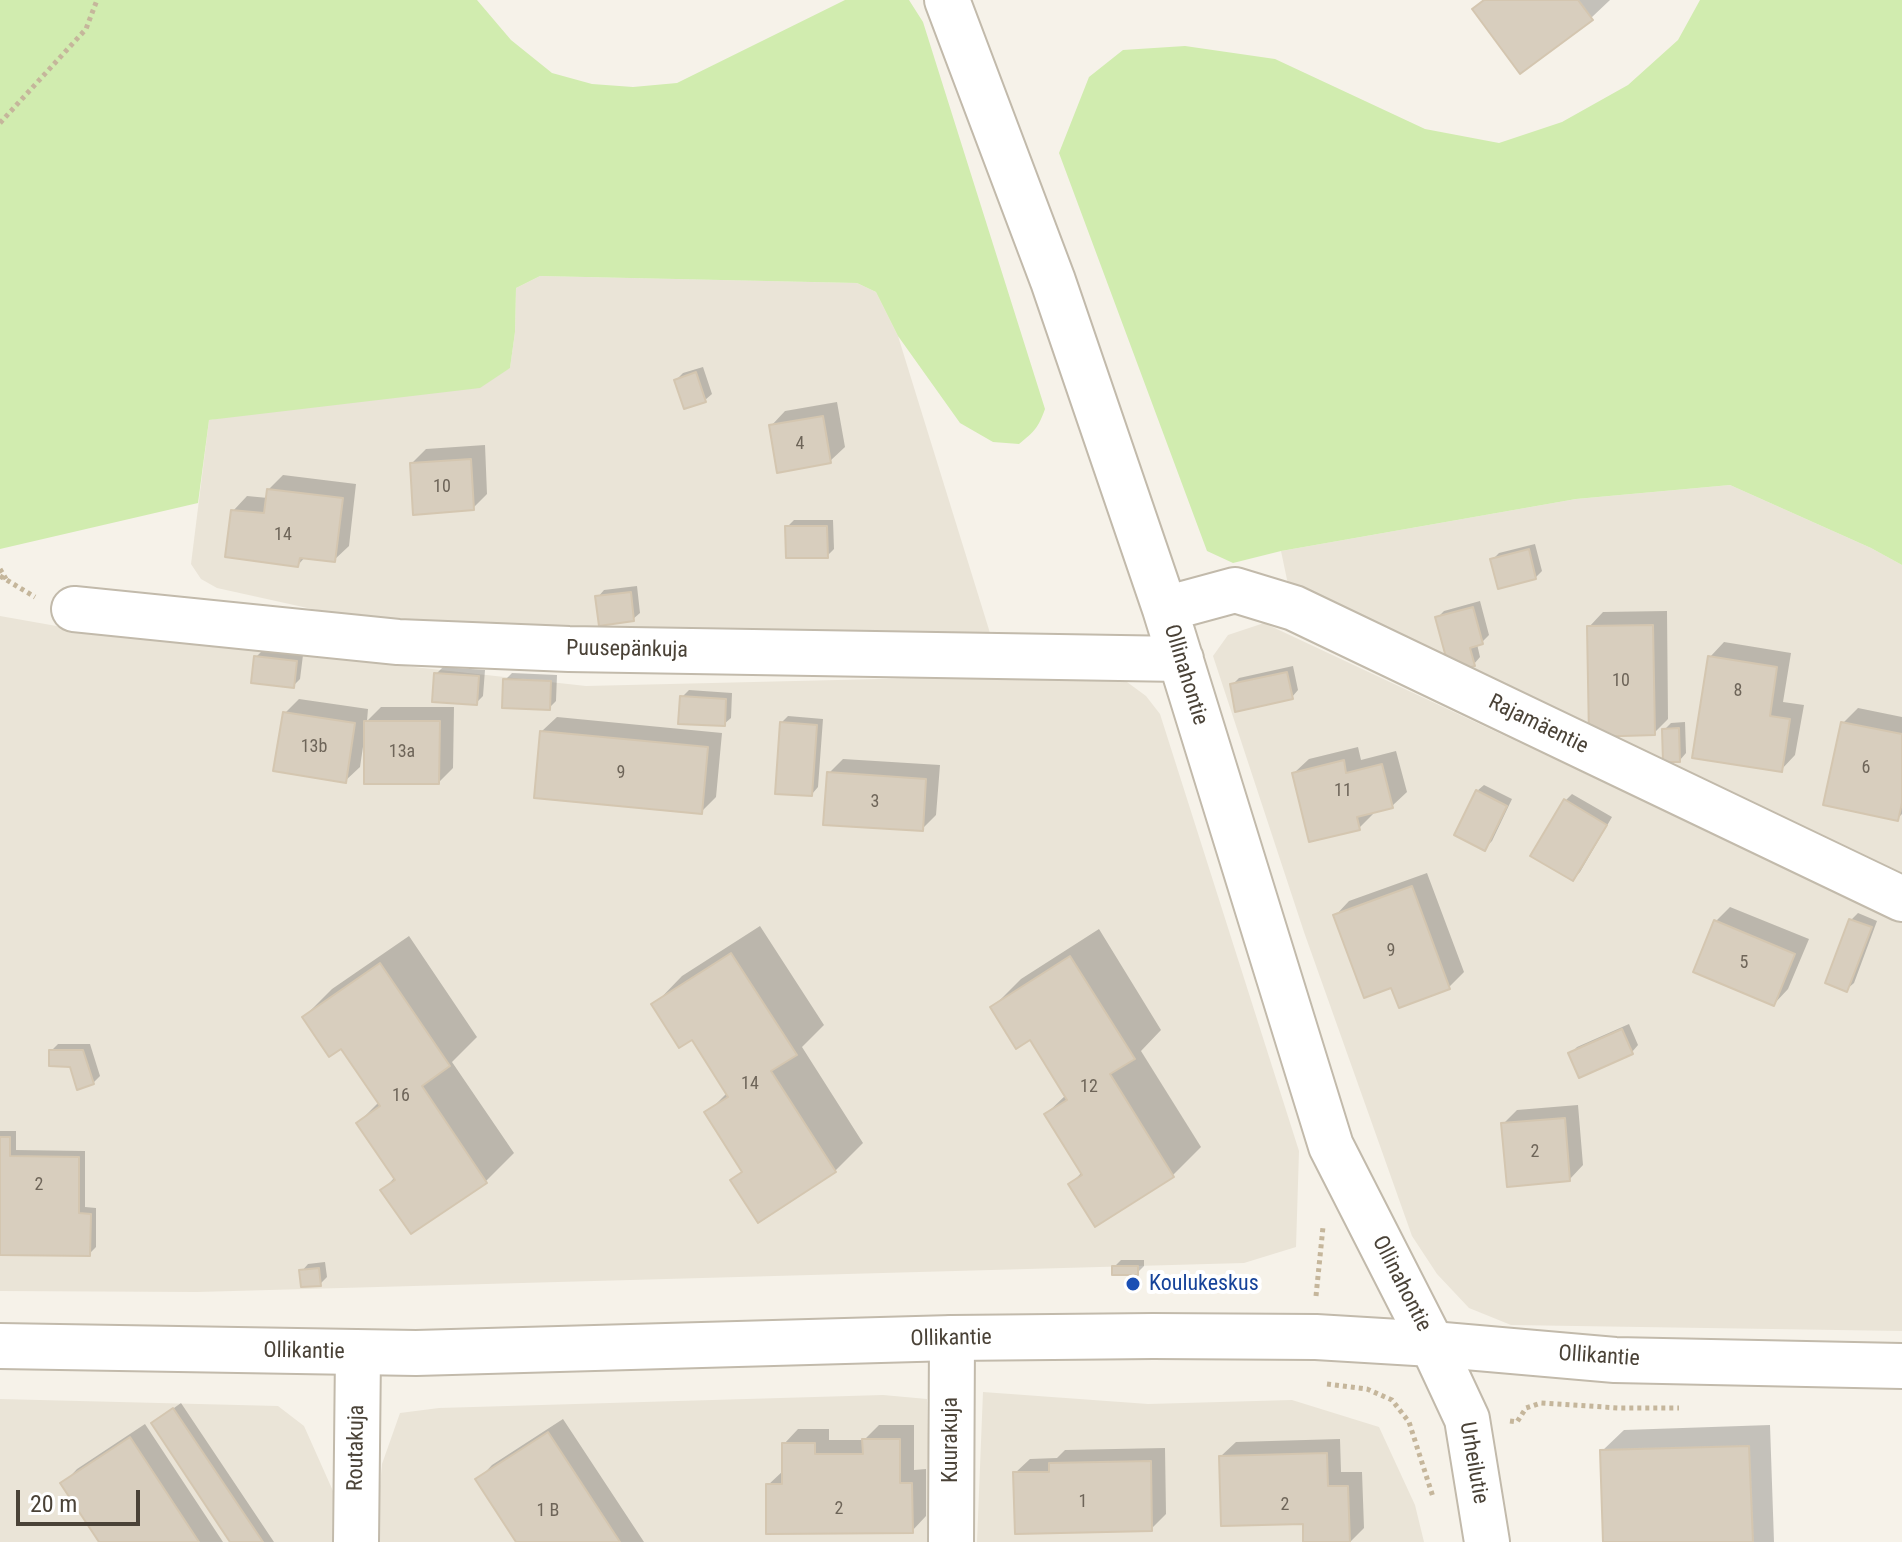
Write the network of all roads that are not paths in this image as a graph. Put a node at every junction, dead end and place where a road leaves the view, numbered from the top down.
1 (947, 0) edge
2 (74, 609) dead end
3 (1165, 609) junction
4 (1181, 659) junction
5 (1902, 899) edge
6 (952, 1338) junction
7 (1432, 1344) junction
8 (0, 1346) edge
9 (358, 1353) junction
10 (1902, 1366) edge
11 (356, 1542) edge
12 (951, 1542) edge
13 (1487, 1542) edge

1 - 3 street, Ollinahontie
2 - 4 street, Puusepänkuja
3 - 4 street, Ollinahontie
3 - 5 street, Rajamäentie
4 - 7 street, Ollinahontie
6 - 7 street, Ollikantie
6 - 9 street, Ollikantie
6 - 12 street, Kuurakuja
7 - 10 street, Ollikantie
7 - 13 street, Urheilutie
8 - 9 street, Ollikantie
9 - 11 street, Routakuja

